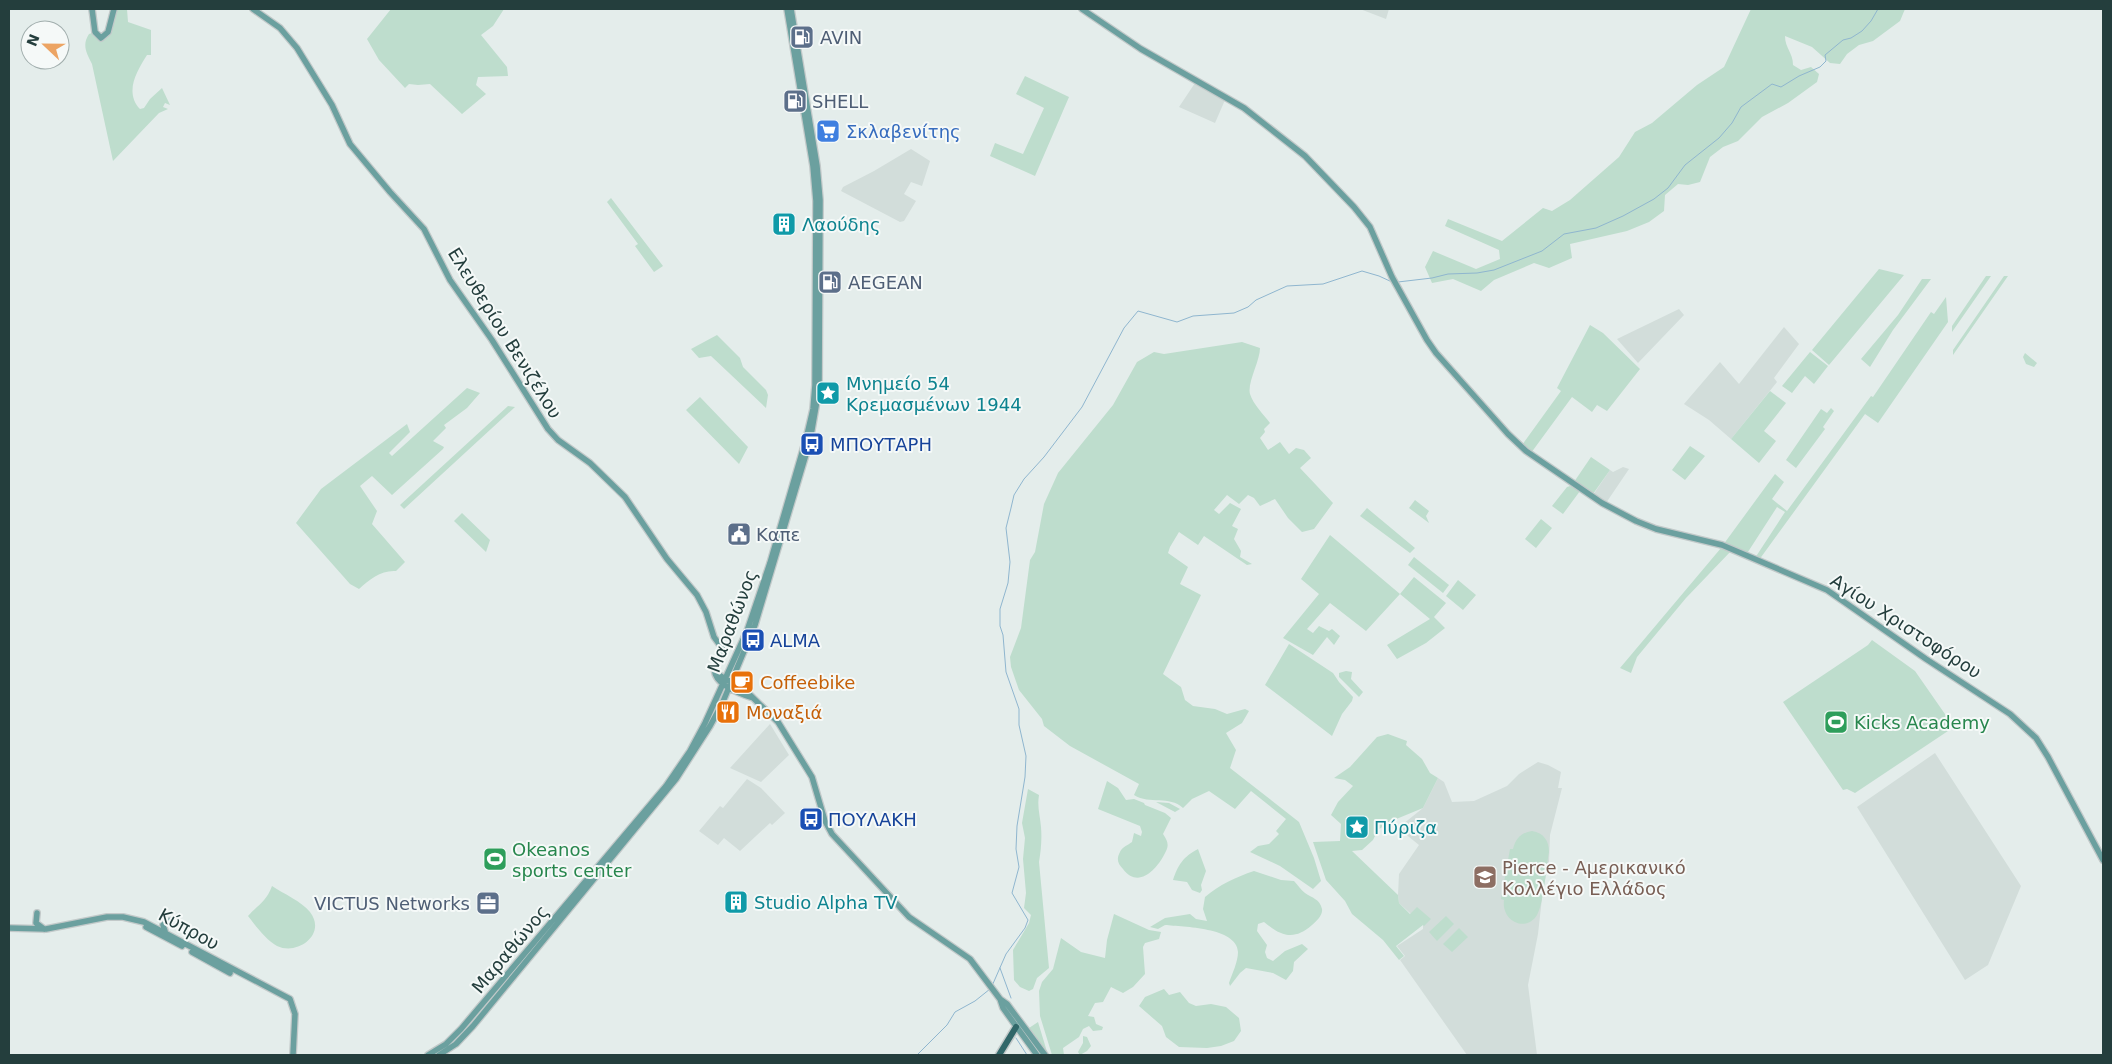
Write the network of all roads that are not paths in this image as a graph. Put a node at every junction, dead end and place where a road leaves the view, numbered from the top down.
1 (92, 9) edge
2 (114, 9) edge
3 (254, 9) edge
4 (787, 9) edge
5 (791, 9) edge
6 (1082, 9) edge
7 (730, 672) junction
8 (716, 673) junction
9 (728, 684) junction
10 (744, 694) junction
11 (753, 698) junction
12 (722, 704) junction
13 (2103, 860) edge
14 (37, 913) dead end
15 (170, 920) dead end
16 (46, 929) junction
17 (9, 930) edge
18 (165, 931) junction
19 (1019, 1026) junction
20 (291, 1055) edge
21 (428, 1055) edge
22 (438, 1055) edge
23 (999, 1055) edge
24 (1037, 1055) edge
25 (1045, 1055) edge

1 - 2 main road
3 - 8 main road, Ελευθερίου Βενιζέλου
4 - 7 main road, Μαραθώνος
5 - 9 main road, Μαραθώνος
6 - 13 main road, Αγίου Χριστοφόρου
7 - 8 main road
7 - 9 main road, Μαραθώνος
8 - 9 main road
9 - 10 main road
9 - 11 main road
9 - 12 main road, Μαραθώνος
9 - 21 main road, Μαραθώνος
10 - 11 main road
10 - 12 main road
11 - 19 main road
12 - 22 main road, Μαραθώνος
14 - 16 main road
15 - 18 main road
16 - 17 main road, Κύπρου
16 - 18 main road, Κύπρου
17 - 20 main road, Κύπρου
18 - 20 main road, Κύπρου
19 - 23 highway
19 - 24 main road
19 - 25 main road

